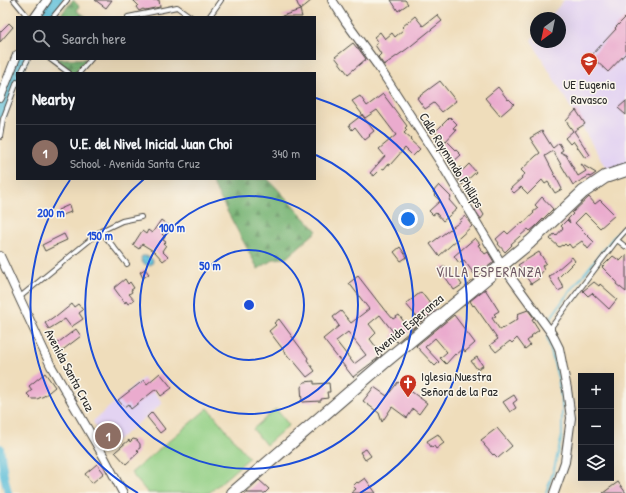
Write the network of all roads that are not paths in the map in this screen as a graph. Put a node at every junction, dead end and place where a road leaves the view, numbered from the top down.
1 (14, 0) edge
2 (47, 0) edge
3 (67, 0) edge
4 (221, 0) edge
5 (332, 0) edge
6 (27, 16) edge
7 (36, 16) edge
8 (55, 16) edge
9 (133, 16) edge
10 (190, 16) edge
11 (210, 16) edge
12 (16, 58) edge
13 (28, 60) edge
14 (51, 60) edge
15 (90, 60) edge
16 (22, 72) edge
17 (67, 72) edge
18 (80, 72) edge
19 (16, 85) edge
20 (0, 98) edge
21 (0, 136) edge
22 (626, 170) edge
23 (141, 218) dead end
24 (626, 230) edge
25 (101, 231) junction
26 (617, 240) junction
27 (626, 247) edge
28 (0, 256) edge
29 (127, 264) dead end
30 (502, 264) junction
31 (20, 297) junction
32 (551, 333) junction
33 (123, 493) edge
34 (233, 493) edge
35 (554, 493) edge

1 - 6 lane
2 - 7 street
3 - 8 lane
4 - 11 lane
5 - 30 street, Calle Raymundo Phillips
9 - 10 lane
12 - 20 street
13 - 16 lane
14 - 17 lane
15 - 18 lane
19 - 21 lane
22 - 30 main road, Avenida Esperanza
23 - 25 lane
24 - 26 lane
25 - 29 lane
25 - 31 lane
26 - 27 lane
26 - 32 lane
28 - 31 street, Avenida Santa Cruz
30 - 32 street, Calle Raymundo Phillips
30 - 34 main road, Avenida Esperanza
31 - 33 street, Avenida Santa Cruz
32 - 35 street, Calle Raymundo Phillips

